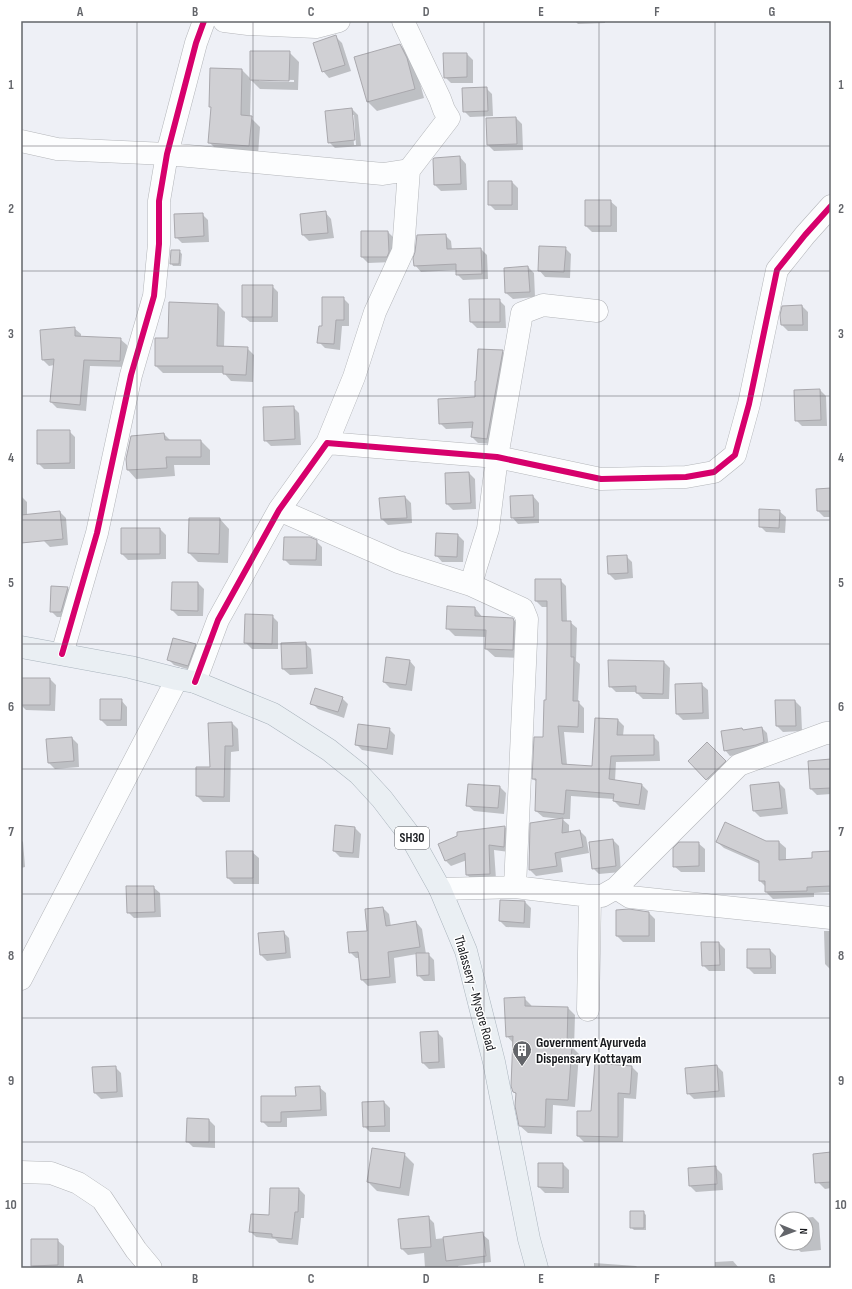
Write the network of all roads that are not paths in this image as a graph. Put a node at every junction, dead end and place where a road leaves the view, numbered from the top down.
1 (204, 21) edge
2 (224, 21) edge
3 (340, 21) edge
4 (403, 21) edge
5 (21, 141) edge
6 (167, 154) junction
7 (409, 170) junction
8 (831, 206) edge
9 (597, 311) dead end
10 (327, 443) junction
11 (497, 457) junction
12 (279, 510) junction
13 (471, 585) junction
14 (21, 646) edge
15 (62, 654) junction
16 (186, 680) junction
17 (831, 733) edge
18 (515, 887) junction
19 (616, 888) junction
20 (440, 889) junction
21 (590, 896) junction
22 (831, 918) edge
23 (21, 979) edge
24 (588, 1010) dead end
25 (21, 1172) edge
26 (151, 1268) edge
27 (537, 1268) edge

1 - 6 street
2 - 3 street
4 - 7 street
5 - 6 street
6 - 7 street
6 - 15 street
7 - 10 street
8 - 11 street
9 - 11 street
10 - 11 street
10 - 12 street
11 - 13 street
12 - 13 street
12 - 16 street
13 - 18 street
14 - 15 main road, Thalassery - Mysore Road / SH30
15 - 16 main road, Thalassery - Mysore Road / SH30
16 - 20 main road, Thalassery - Mysore Road / SH30
16 - 23 street
17 - 19 street
18 - 20 street
18 - 21 street
19 - 21 street
19 - 22 street
20 - 27 main road, Thalassery - Mysore Road / SH30
21 - 24 street
25 - 26 street

